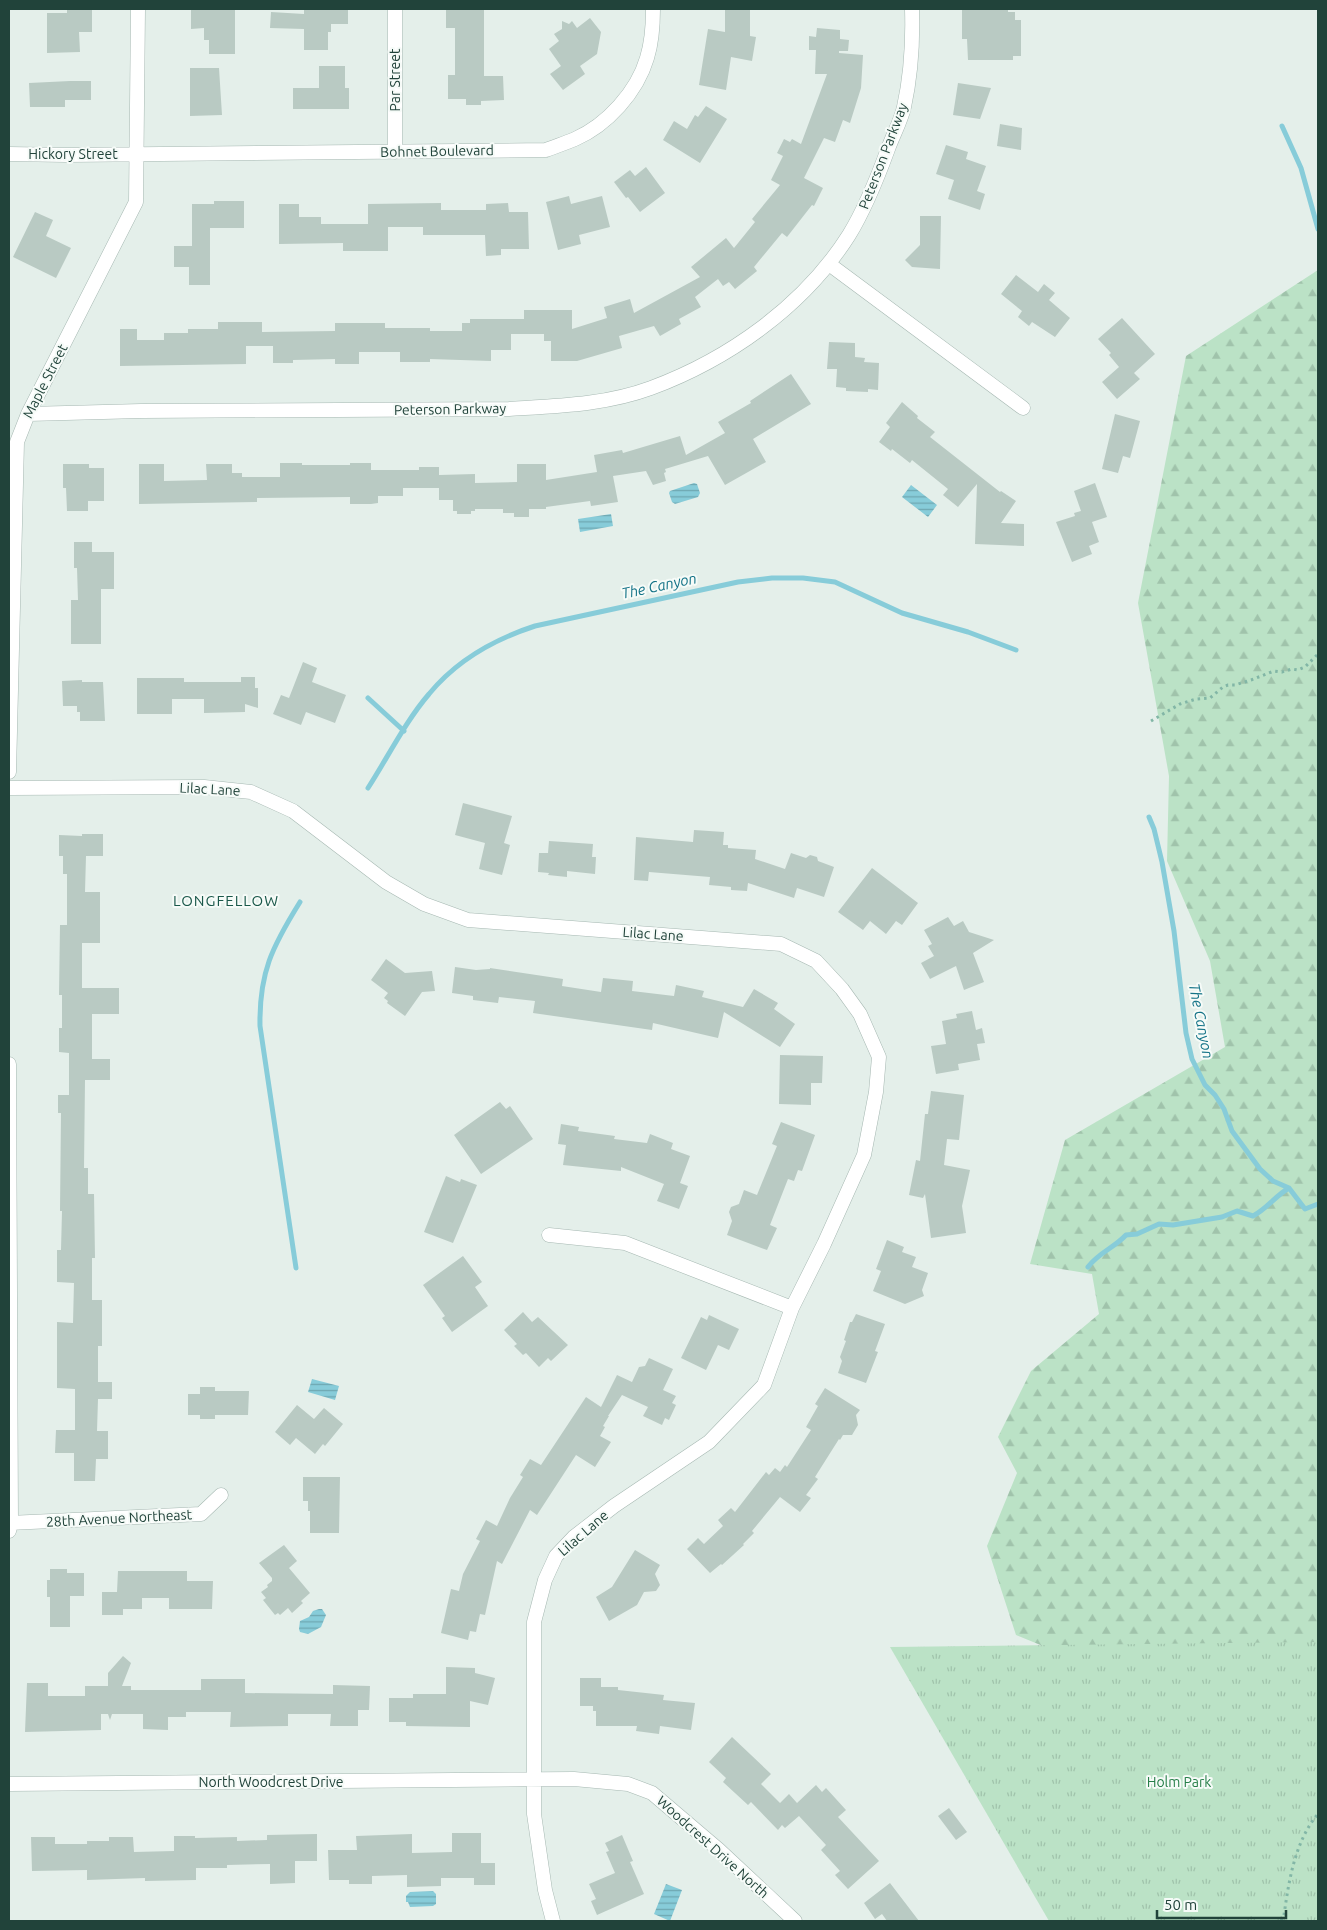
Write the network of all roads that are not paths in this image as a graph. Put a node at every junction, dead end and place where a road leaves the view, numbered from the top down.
1 (138, 9) edge
2 (394, 9) edge
3 (653, 9) edge
4 (912, 9) edge
5 (395, 152) junction
6 (9, 154) edge
7 (137, 155) junction
8 (829, 264) junction
9 (1023, 408) dead end
10 (28, 414) junction
11 (9, 772) edge
12 (9, 788) edge
13 (9, 1064) edge
14 (549, 1235) dead end
15 (792, 1308) junction
16 (221, 1494) dead end
17 (9, 1526) edge
18 (534, 1780) junction
19 (9, 1784) edge
20 (553, 1921) edge
21 (795, 1921) edge

1 - 7 street, Maple Street
2 - 5 street, Par Street
3 - 5 street, Bohnet Boulevard
4 - 8 street, Peterson Parkway
5 - 7 street, Bohnet Boulevard
6 - 7 street, Hickory Street
7 - 10 street, Maple Street
8 - 9 street
8 - 10 street, Peterson Parkway
10 - 11 street, Maple Street
12 - 15 street, Lilac Lane
13 - 17 street
14 - 15 street
15 - 18 street, Lilac Lane
16 - 17 street, 28th Avenue Northeast
18 - 19 street, North Woodcrest Drive
18 - 20 street, Lilac Lane
18 - 21 street, Woodcrest Drive North

